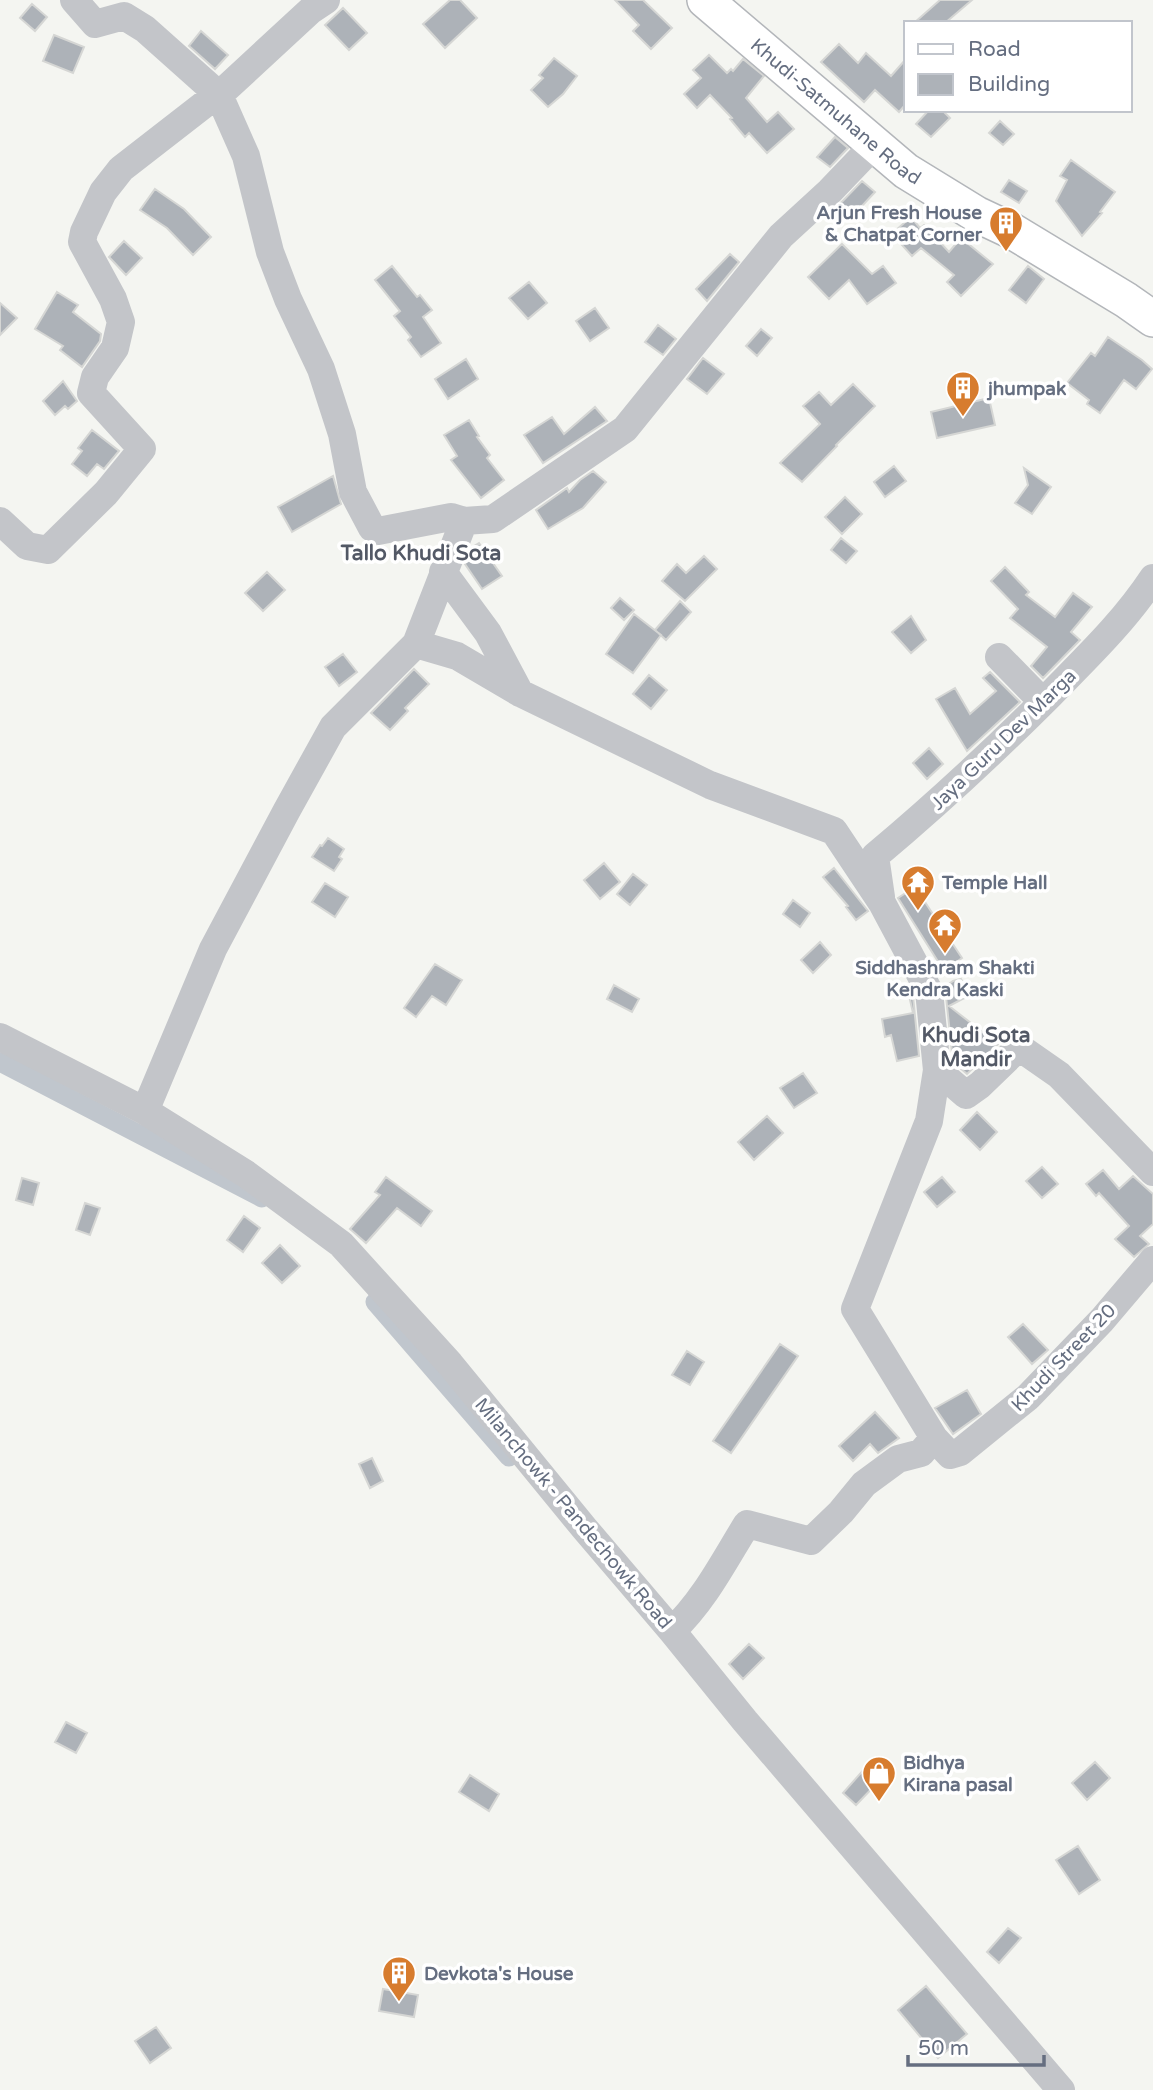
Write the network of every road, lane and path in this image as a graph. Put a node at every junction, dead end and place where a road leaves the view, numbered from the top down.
1 (74, 0) edge
2 (326, 0) edge
3 (705, 0) edge
4 (219, 95) junction
5 (874, 145) junction
6 (1153, 318) edge
7 (0, 521) edge
8 (464, 522) junction
9 (443, 572) junction
10 (1153, 578) edge
11 (416, 645) junction
12 (999, 657) dead end
13 (520, 693) junction
14 (1043, 702) junction
15 (845, 848) junction
16 (875, 856) junction
17 (882, 903) junction
18 (0, 1037) edge
19 (937, 1070) junction
20 (966, 1095) junction
21 (145, 1111) junction
22 (929, 1121) junction
23 (1153, 1172) edge
24 (1153, 1260) edge
25 (927, 1445) junction
26 (672, 1631) junction
27 (1061, 2090) edge

1 - 4 street
2 - 4 street
3 - 5 main road, Khudi-Satmuhane Road
4 - 7 street
4 - 8 street
5 - 6 main road, Khudi-Satmuhane Road
5 - 8 street
8 - 9 street
9 - 11 street
9 - 13 street
10 - 14 street, Jaya Guru Dev Marga
11 - 13 street
11 - 21 street
12 - 14 street
13 - 15 street
14 - 16 street, Jaya Guru Dev Marga
15 - 16 street
15 - 17 street
16 - 17 street
17 - 19 street
18 - 21 street, Milanchowk - Pandechowk Road
19 - 20 street
19 - 22 street
20 - 22 street
20 - 23 street
21 - 26 street, Milanchowk - Pandechowk Road
22 - 25 street
24 - 25 street, Khudi Street 20
25 - 26 street
26 - 27 street, Milanchowk - Pandechowk Road

